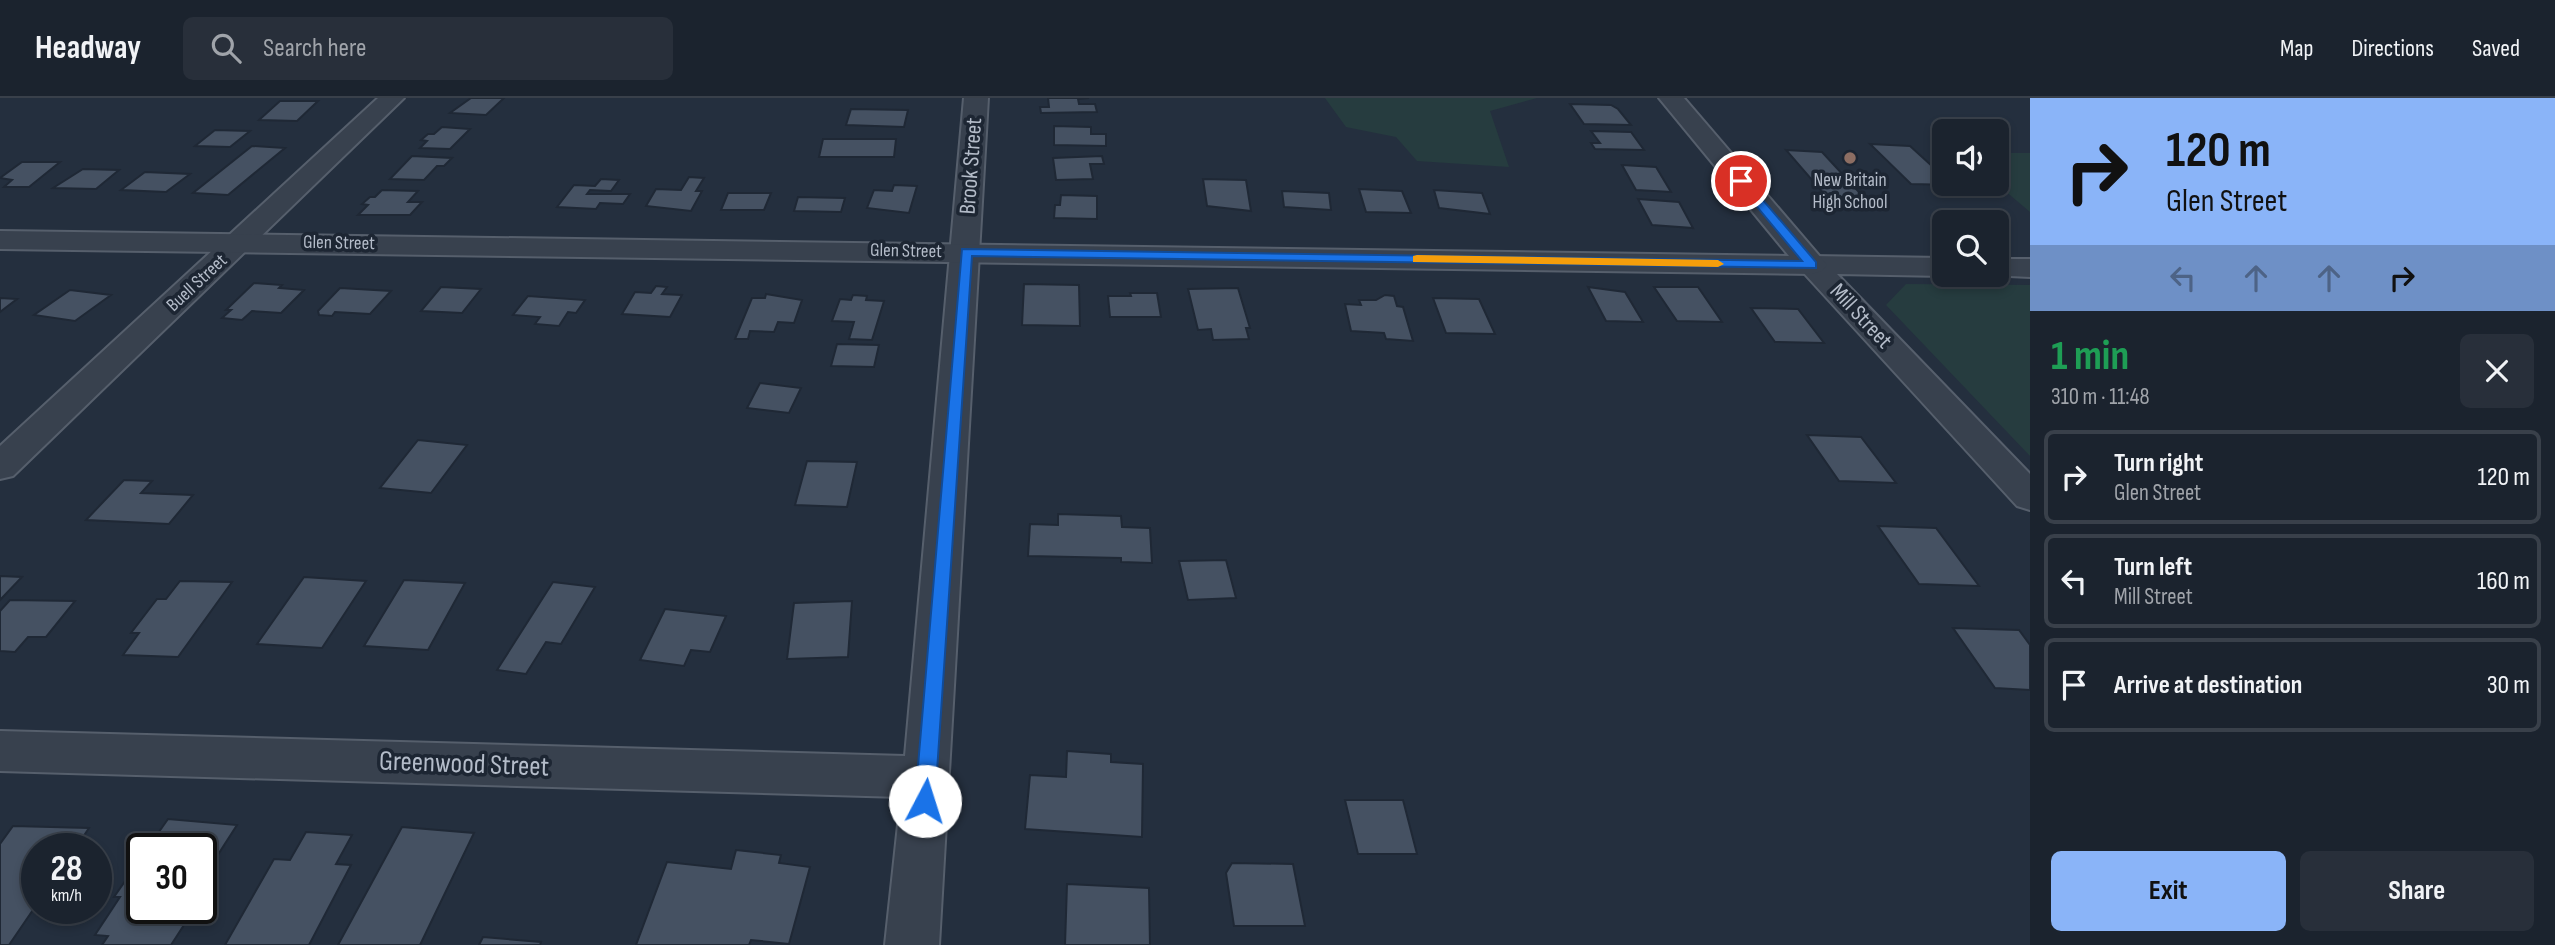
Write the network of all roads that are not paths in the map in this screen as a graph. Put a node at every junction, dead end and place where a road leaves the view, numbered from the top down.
1 (391, 98) edge
2 (976, 98) edge
3 (1671, 98) edge
4 (0, 240) edge
5 (241, 242) junction
6 (966, 252) junction
7 (1812, 265) junction
8 (1932, 267) edge
9 (2009, 268) edge
10 (2030, 268) edge
11 (0, 467) edge
12 (2030, 497) edge
13 (0, 751) edge
14 (927, 777) junction
15 (912, 945) edge

1 - 5 street, Buell Street
2 - 6 street, Brook Street
3 - 7 street, Mill Street
4 - 5 street, Glen Street
5 - 6 street, Glen Street
5 - 11 street, Buell Street
6 - 7 street, Glen Street
6 - 14 street, Brook Street
7 - 8 street, Glen Street
7 - 12 street, Mill Street
9 - 10 street
13 - 14 street, Greenwood Street
14 - 15 street, Brook Street

